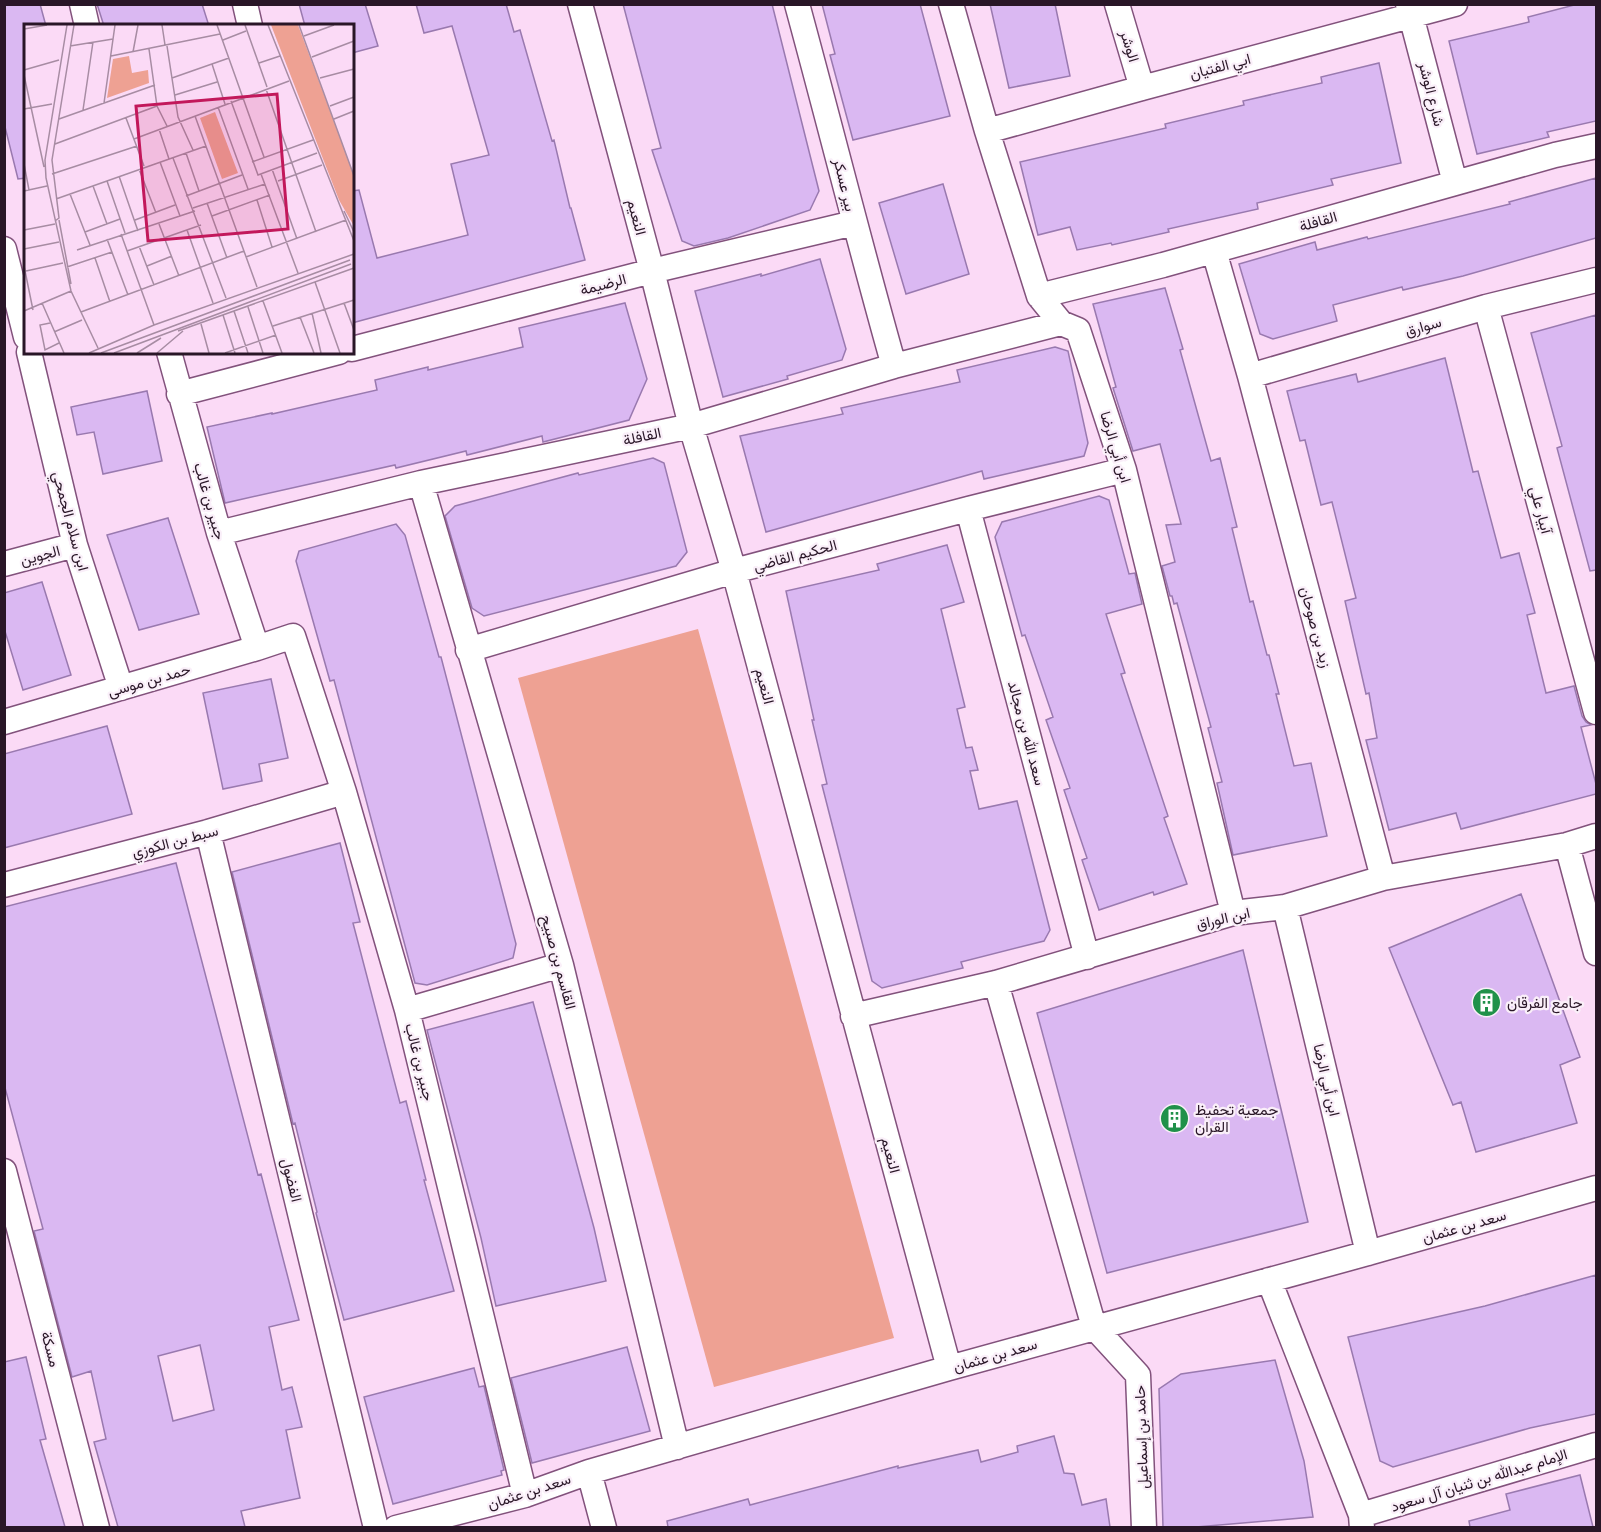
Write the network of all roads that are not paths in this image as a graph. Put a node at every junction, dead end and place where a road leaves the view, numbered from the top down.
1 (82, 4) edge
2 (245, 4) edge
3 (580, 4) edge
4 (797, 4) edge
5 (951, 4) edge
6 (1117, 4) edge
7 (1455, 4) edge
8 (1410, 10) edge
9 (87, 24) edge
10 (250, 24) edge
11 (1142, 88) junction
12 (987, 131) junction
13 (1596, 146) edge
14 (1455, 183) junction
15 (854, 223) junction
16 (4, 249) edge
17 (1214, 251) junction
18 (652, 271) junction
19 (1596, 280) edge
20 (1039, 296) junction
21 (1486, 307) junction
22 (1061, 323) junction
23 (24, 329) edge
24 (354, 348) edge
25 (29, 354) edge
26 (169, 354) edge
27 (330, 354) edge
28 (894, 366) junction
29 (1250, 376) junction
30 (179, 394) junction
31 (691, 426) junction
32 (1125, 470) junction
33 (421, 483) junction
34 (968, 509) junction
35 (219, 533) junction
36 (75, 545) junction
37 (4, 564) edge
38 (734, 571) junction
39 (293, 636) joint
40 (257, 648) junction
41 (468, 650) junction
42 (121, 688) junction
43 (1596, 712) edge
44 (4, 722) edge
45 (344, 792) junction
46 (208, 832) junction
47 (1596, 836) edge
48 (1567, 845) junction
49 (1383, 878) junction
50 (4, 885) edge
51 (1285, 906) junction
52 (1233, 913) junction
53 (1596, 953) edge
54 (1087, 957) junction
55 (561, 965) junction
56 (996, 983) junction
57 (407, 1010) junction
58 (853, 1016) junction
59 (4, 1171) edge
60 (1596, 1188) edge
61 (1368, 1253) junction
62 (1269, 1280) junction
63 (1094, 1327) junction
64 (949, 1368) junction
65 (1596, 1445) edge
66 (678, 1447) junction
67 (589, 1472) junction
68 (525, 1495) junction
69 (1361, 1521) edge
70 (97, 1527) edge
71 (376, 1527) edge
72 (396, 1527) edge
73 (604, 1527) edge
74 (1144, 1527) edge

1 - 9 street
2 - 10 street
3 - 18 street, النعيم
4 - 15 street, بير عسكر
5 - 12 street, ابن أبي الرضا
6 - 11 street, الوشر
7 - 8 street, ابي الفتيان
8 - 11 street, ابي الفتيان
8 - 14 street, شارع الوشر
11 - 12 street, ابي الفتيان
12 - 20 street, ابن أبي الرضا
13 - 14 street, القافلة
14 - 17 street, القافلة
15 - 18 street, الرضيمة
15 - 28 street, بير عسكر
16 - 23 street
17 - 20 street, القافلة
17 - 29 street, زيد بن صوحان
18 - 24 street, الرضيمة
18 - 31 street, النعيم
19 - 21 street, سوارق
20 - 22 street, ابن أبي الرضا
21 - 29 street, سوارق
21 - 43 street, آبيار علي
22 - 28 street, القافلة
22 - 32 street, ابن أبي الرضا
25 - 36 street, ابن سلام الجمحي
26 - 30 street, جبير بن غالب
27 - 30 street, الرضيمة
28 - 31 street, القافلة
29 - 49 street, زيد بن صوحان
30 - 35 street, جبير بن غالب
31 - 33 street, القافلة
31 - 38 street, النعيم
32 - 34 street, الحكيم القاضي
32 - 52 street, ابن أبي الرضا
33 - 35 street, القافلة
33 - 41 street, القاسم بن صبيح
34 - 38 street, الحكيم القاضي
34 - 54 street, سعد الله بن مجالد
35 - 40 street, جبير بن غالب
36 - 37 street, الجوين
36 - 42 street, ابن سلام الجمحي
38 - 41 street, الحكيم القاضي
38 - 58 street, النعيم
39 - 40 street, حمد بن موسى
39 - 45 street, جبير بن غالب
40 - 42 street, حمد بن موسى
41 - 55 street, القاسم بن صبيح
42 - 44 street, حمد بن موسى
45 - 46 street, سبط بن الكوزي
45 - 57 street, جبير بن غالب
46 - 50 street, سبط بن الكوزي
46 - 71 street, الفضول
47 - 48 street, ابن الوراق
48 - 49 street, ابن الوراق
48 - 53 street
49 - 51 street, ابن الوراق
51 - 52 street, ابن الوراق
51 - 61 street, ابن أبي الرضا
52 - 54 street, ابن الوراق
54 - 56 street, ابن الوراق
55 - 57 street
55 - 66 street, القاسم بن صبيح
56 - 58 street, ابن الوراق
56 - 63 street
57 - 68 street, جبير بن غالب
58 - 64 street, النعيم
59 - 70 street, مسكة
60 - 61 street, سعد بن عثمان
61 - 62 street, سعد بن عثمان
62 - 63 street, سعد بن عثمان
62 - 69 street
63 - 64 street, سعد بن عثمان
63 - 74 street, حامد بن إسماعيل
64 - 66 street, سعد بن عثمان
65 - 69 street, الإمام عبدالله بن ثنيان آل سعود
66 - 67 street, سعد بن عثمان
67 - 68 street, سعد بن عثمان
67 - 73 street
68 - 72 street, سعد بن عثمان

